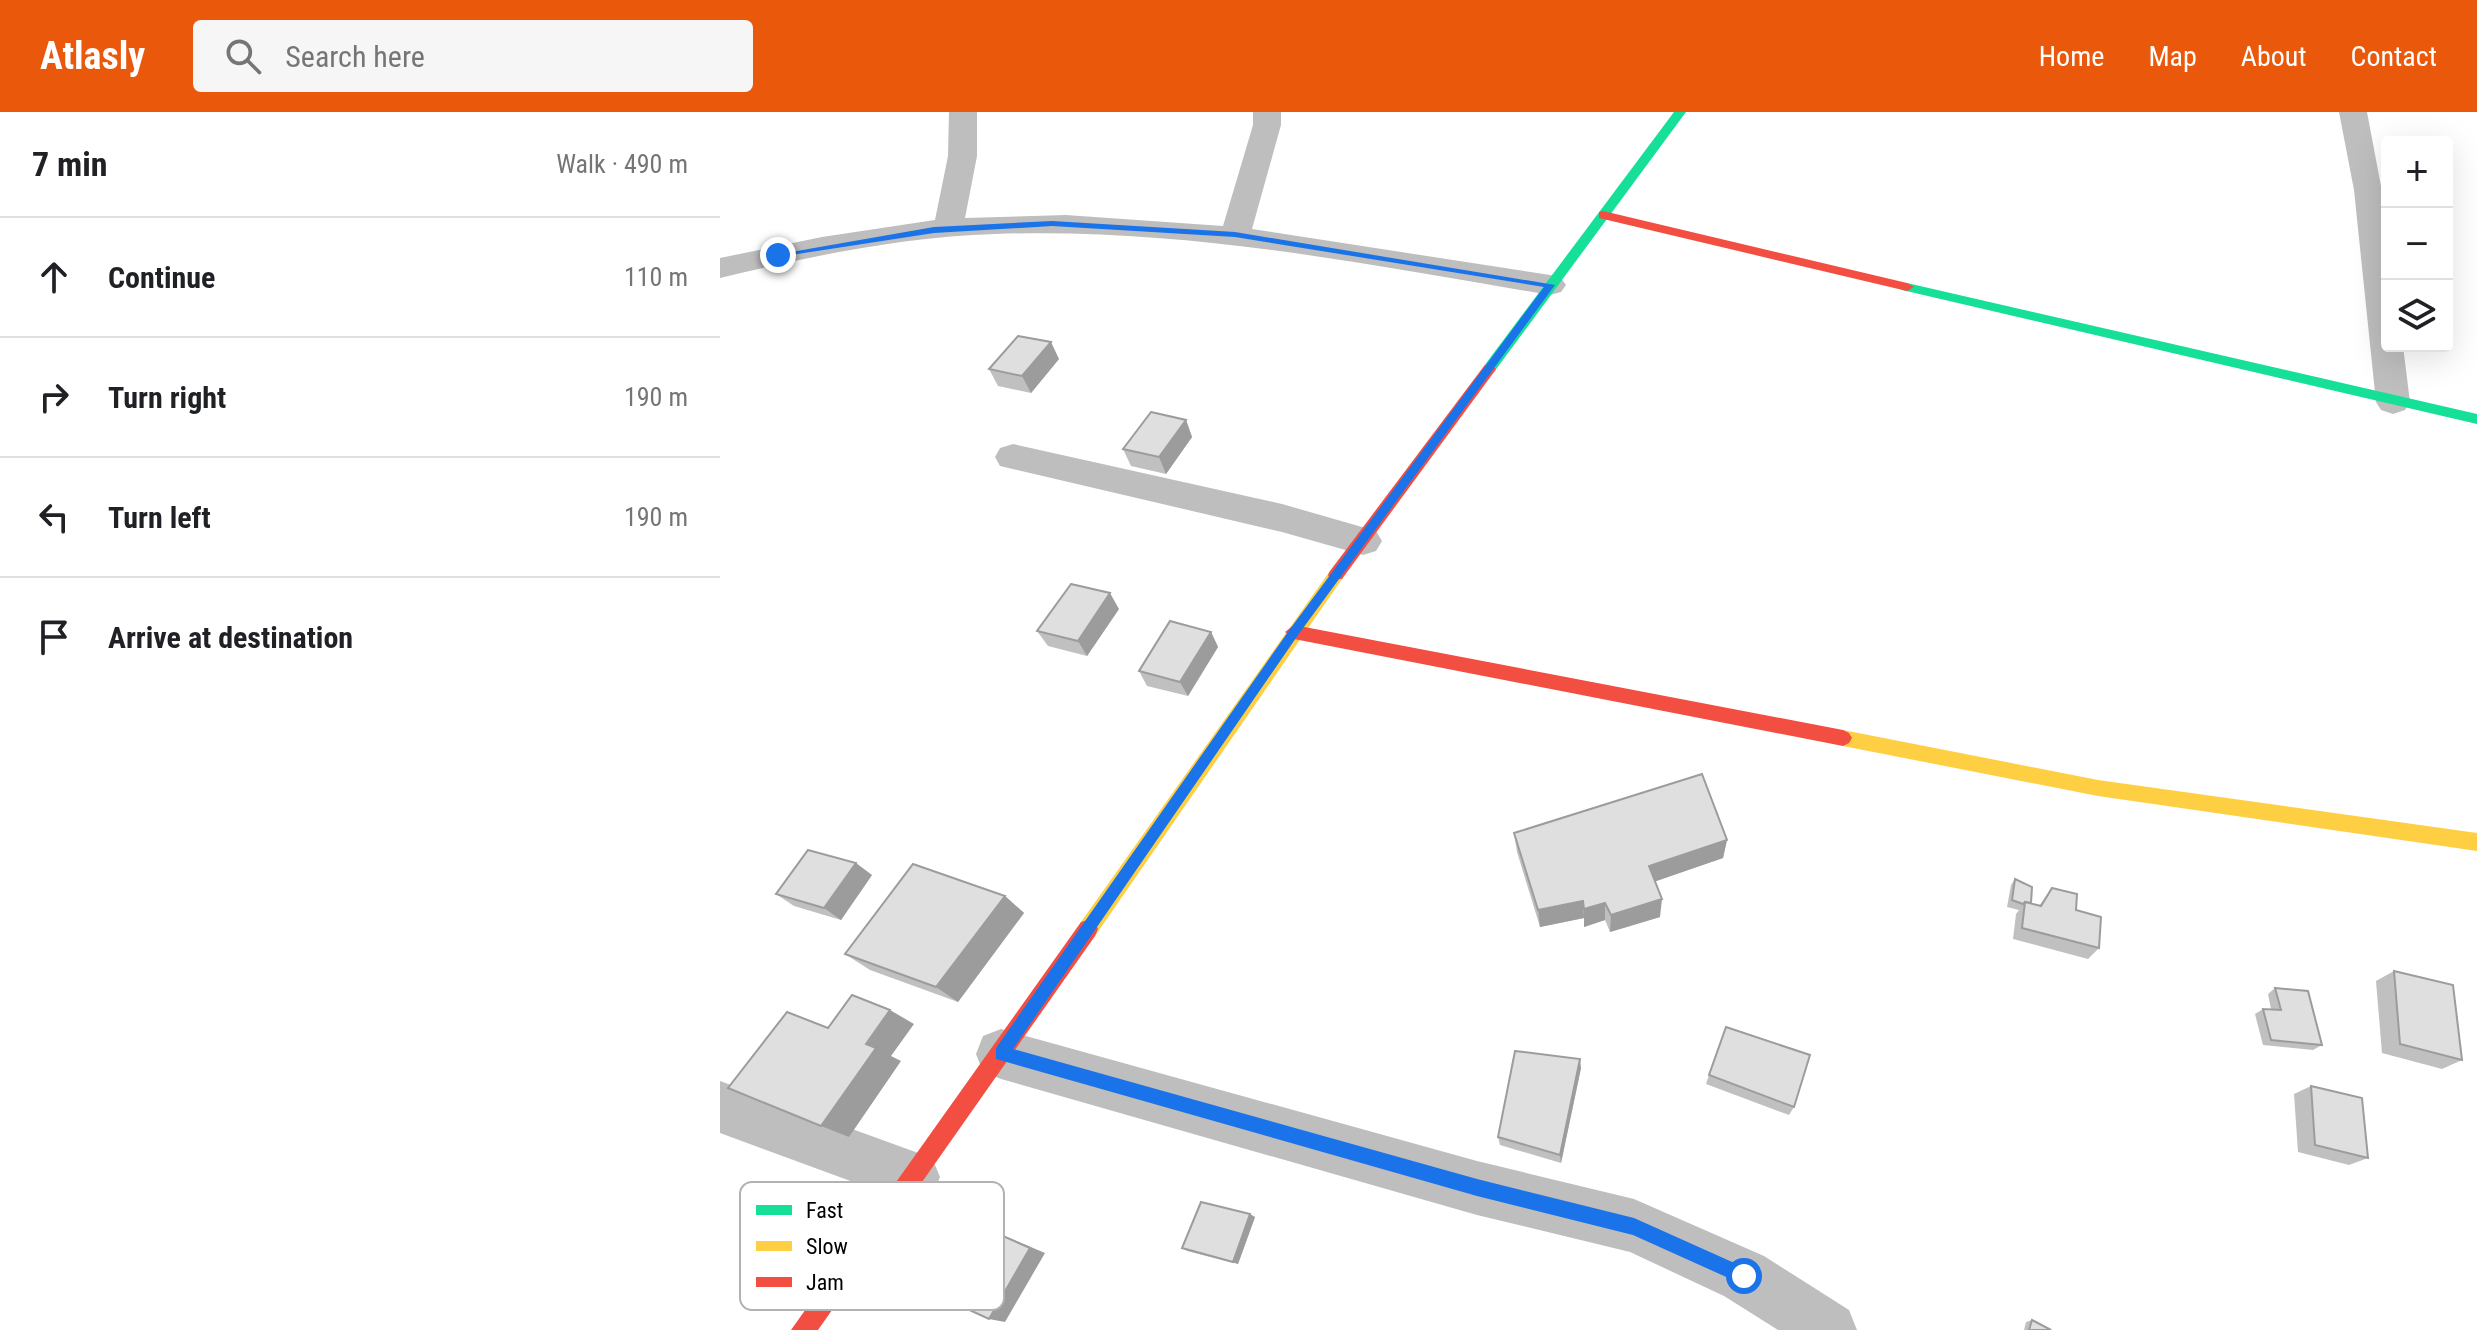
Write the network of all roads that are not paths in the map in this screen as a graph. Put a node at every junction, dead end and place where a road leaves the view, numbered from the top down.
1 (963, 112) edge
2 (1267, 112) edge
3 (1680, 112) edge
4 (2353, 112) edge
5 (1603, 215) junction
6 (947, 229) junction
7 (1235, 235) junction
8 (720, 268) edge
9 (1550, 285) junction
10 (2393, 402) junction
11 (2477, 419) edge
12 (1013, 457) dead end
13 (1363, 541) junction
14 (1294, 632) junction
15 (2477, 842) edge
16 (1001, 1054) junction
17 (720, 1107) edge
18 (913, 1177) junction
19 (909, 1182) edge
20 (817, 1310) edge
21 (803, 1330) edge
22 (1829, 1330) edge

1 - 6 street
2 - 7 street
3 - 5 street
4 - 10 street
5 - 9 street
5 - 10 street
6 - 7 street
6 - 8 street
7 - 9 street
9 - 13 street
10 - 11 street
12 - 13 street
13 - 14 street
14 - 15 street
14 - 16 street
16 - 18 street
16 - 22 street
17 - 18 street
18 - 19 street
20 - 21 street

